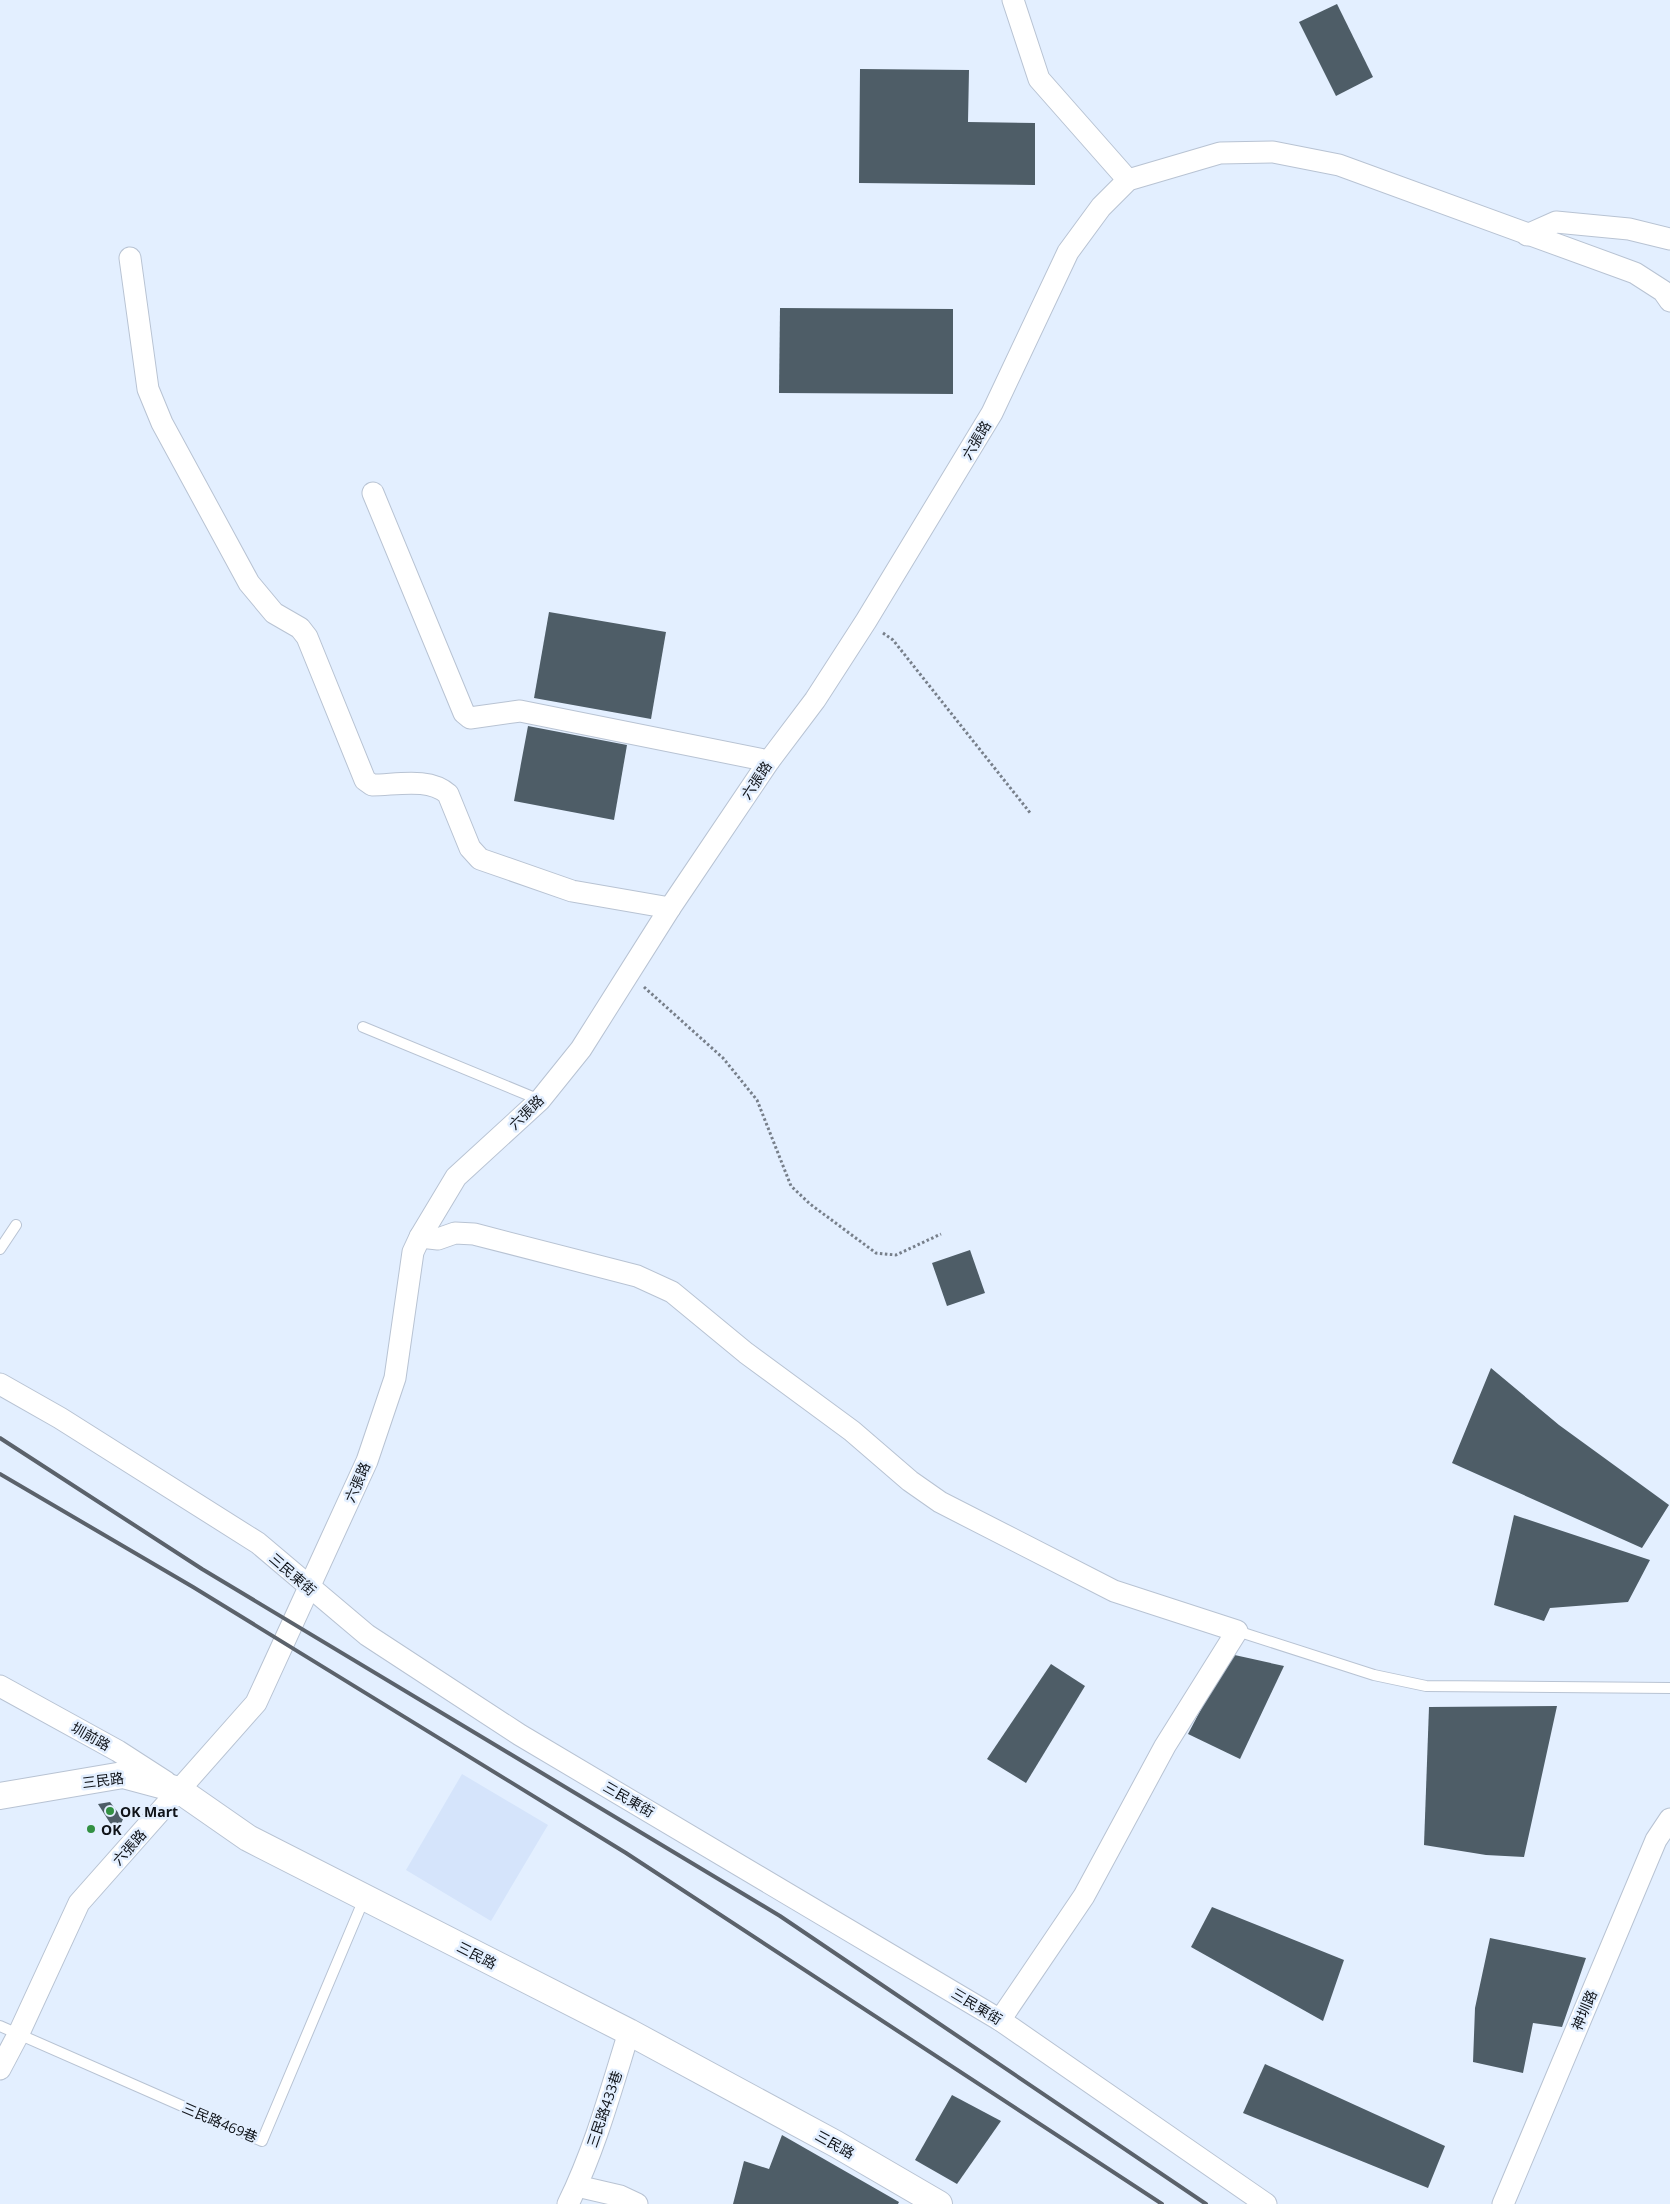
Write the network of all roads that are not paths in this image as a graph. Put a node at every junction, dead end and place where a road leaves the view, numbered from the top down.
1 (1013, 0) edge
2 (1128, 180) junction
3 (1527, 235) junction
4 (1670, 239) edge
5 (130, 258) dead end
6 (1670, 301) edge
7 (373, 493) dead end
8 (769, 761) junction
9 (670, 908) junction
10 (363, 1027) dead end
11 (540, 1100) junction
12 (16, 1225) dead end
13 (420, 1237) junction
14 (0, 1249) edge
15 (0, 1384) edge
16 (309, 1588) junction
17 (1236, 1631) junction
18 (0, 1686) edge
19 (1670, 1688) edge
20 (179, 1790) junction
21 (0, 1796) edge
22 (1670, 1819) edge
23 (364, 1898) junction
24 (1000, 2020) junction
25 (10, 2030) edge
26 (629, 2032) junction
27 (0, 2069) edge
28 (573, 2195) edge
29 (637, 2204) edge
30 (939, 2204) edge
31 (1266, 2204) edge
32 (1502, 2204) edge

1 - 2 street
2 - 3 street
2 - 8 street, 六張路
3 - 4 street
3 - 6 street
5 - 9 street
7 - 8 street
8 - 9 street, 六張路
9 - 11 street, 六張路
10 - 11 lane
11 - 13 street, 六張路
12 - 14 lane
13 - 16 street, 六張路
13 - 17 street
15 - 16 street, 三民東街
16 - 20 street, 六張路
16 - 24 street, 三民東街
17 - 19 lane
17 - 24 street
18 - 20 street, 圳前路
20 - 21 street, 三民路
20 - 23 street, 三民路
20 - 25 street, 六張路
22 - 32 street, 神圳路
23 - 25 lane, 三民路469巷
23 - 26 street, 三民路
24 - 31 street, 三民東街
25 - 27 street, 六張路
26 - 28 street, 三民路433巷
26 - 30 street, 三民路
28 - 29 street, 三民路433巷

